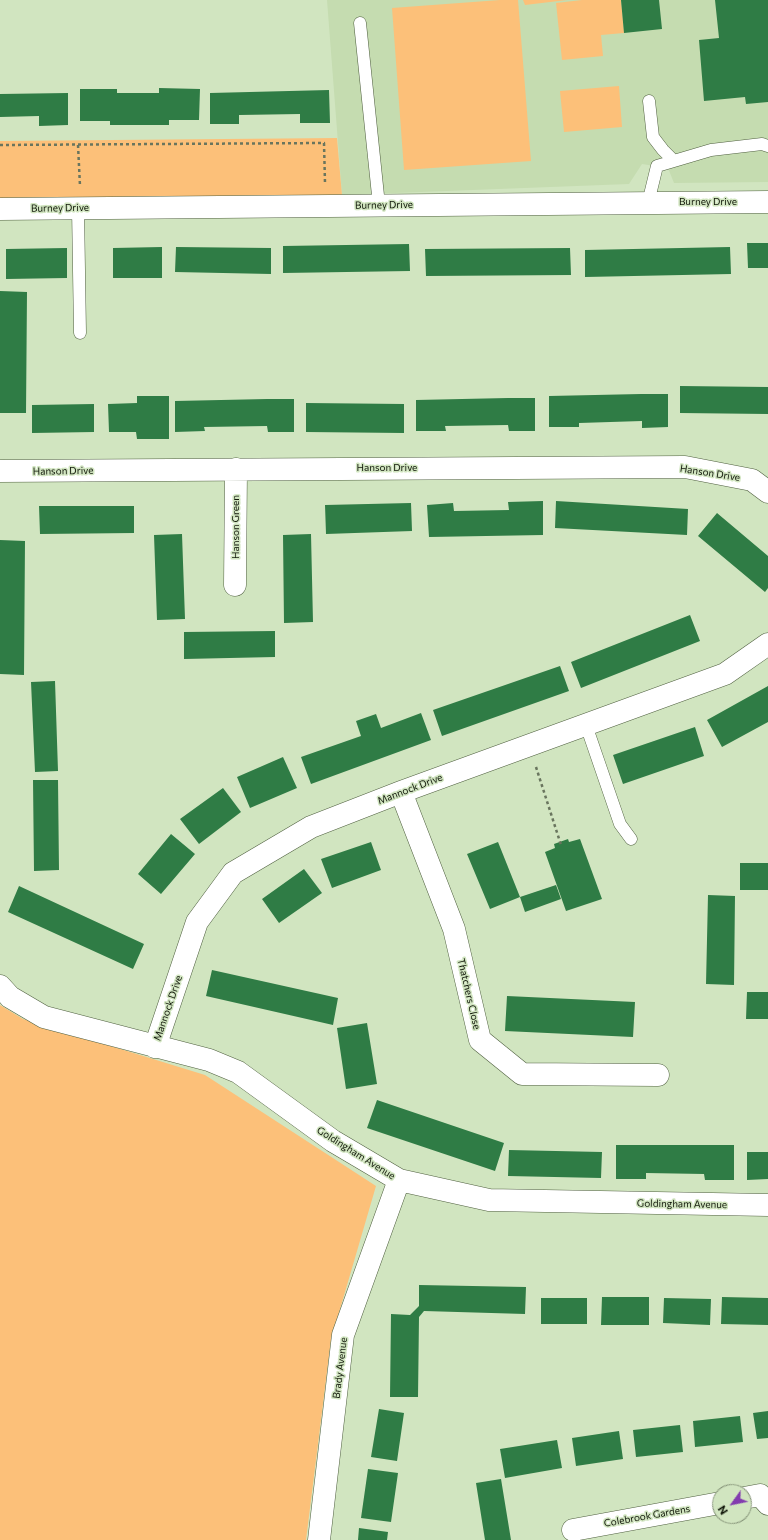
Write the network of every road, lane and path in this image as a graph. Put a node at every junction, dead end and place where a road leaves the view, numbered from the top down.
1 (360, 23) dead end
2 (649, 101) dead end
3 (0, 145) edge
4 (78, 145) junction
5 (768, 146) edge
6 (673, 160) junction
7 (768, 202) edge
8 (648, 203) junction
9 (379, 205) junction
10 (326, 206) junction
11 (80, 208) junction
12 (0, 209) edge
13 (80, 332) dead end
14 (236, 469) junction
15 (0, 471) edge
16 (768, 492) edge
17 (235, 585) dead end
18 (768, 644) edge
19 (586, 725) junction
20 (529, 746) junction
21 (401, 792) junction
22 (630, 839) dead end
23 (561, 845) dead end
24 (0, 986) edge
25 (155, 1047) junction
26 (658, 1075) dead end
27 (399, 1180) junction
28 (768, 1205) edge
29 (752, 1497) edge
30 (712, 1504) edge
31 (768, 1504) edge
32 (573, 1530) dead end
33 (319, 1540) edge

1 - 9 lane
2 - 6 lane
3 - 4 path
4 - 10 path
4 - 11 path
5 - 6 lane
6 - 8 lane
7 - 8 street, Burney Drive
8 - 9 street, Burney Drive
9 - 10 street, Burney Drive
10 - 11 street, Burney Drive
11 - 12 street, Burney Drive
11 - 13 lane
14 - 15 street, Hanson Drive
14 - 16 street, Hanson Drive
14 - 17 street, Hanson Green
18 - 19 street, Mannock Drive
19 - 20 street, Mannock Drive
19 - 22 lane
20 - 21 street, Mannock Drive
20 - 23 path
21 - 25 street, Mannock Drive
21 - 26 street, Thatchers Close
24 - 25 street, Goldingham Avenue
25 - 27 street, Goldingham Avenue
27 - 28 street, Goldingham Avenue
27 - 33 street, Brady Avenue
29 - 31 street
30 - 32 street, Colebrook Gardens

